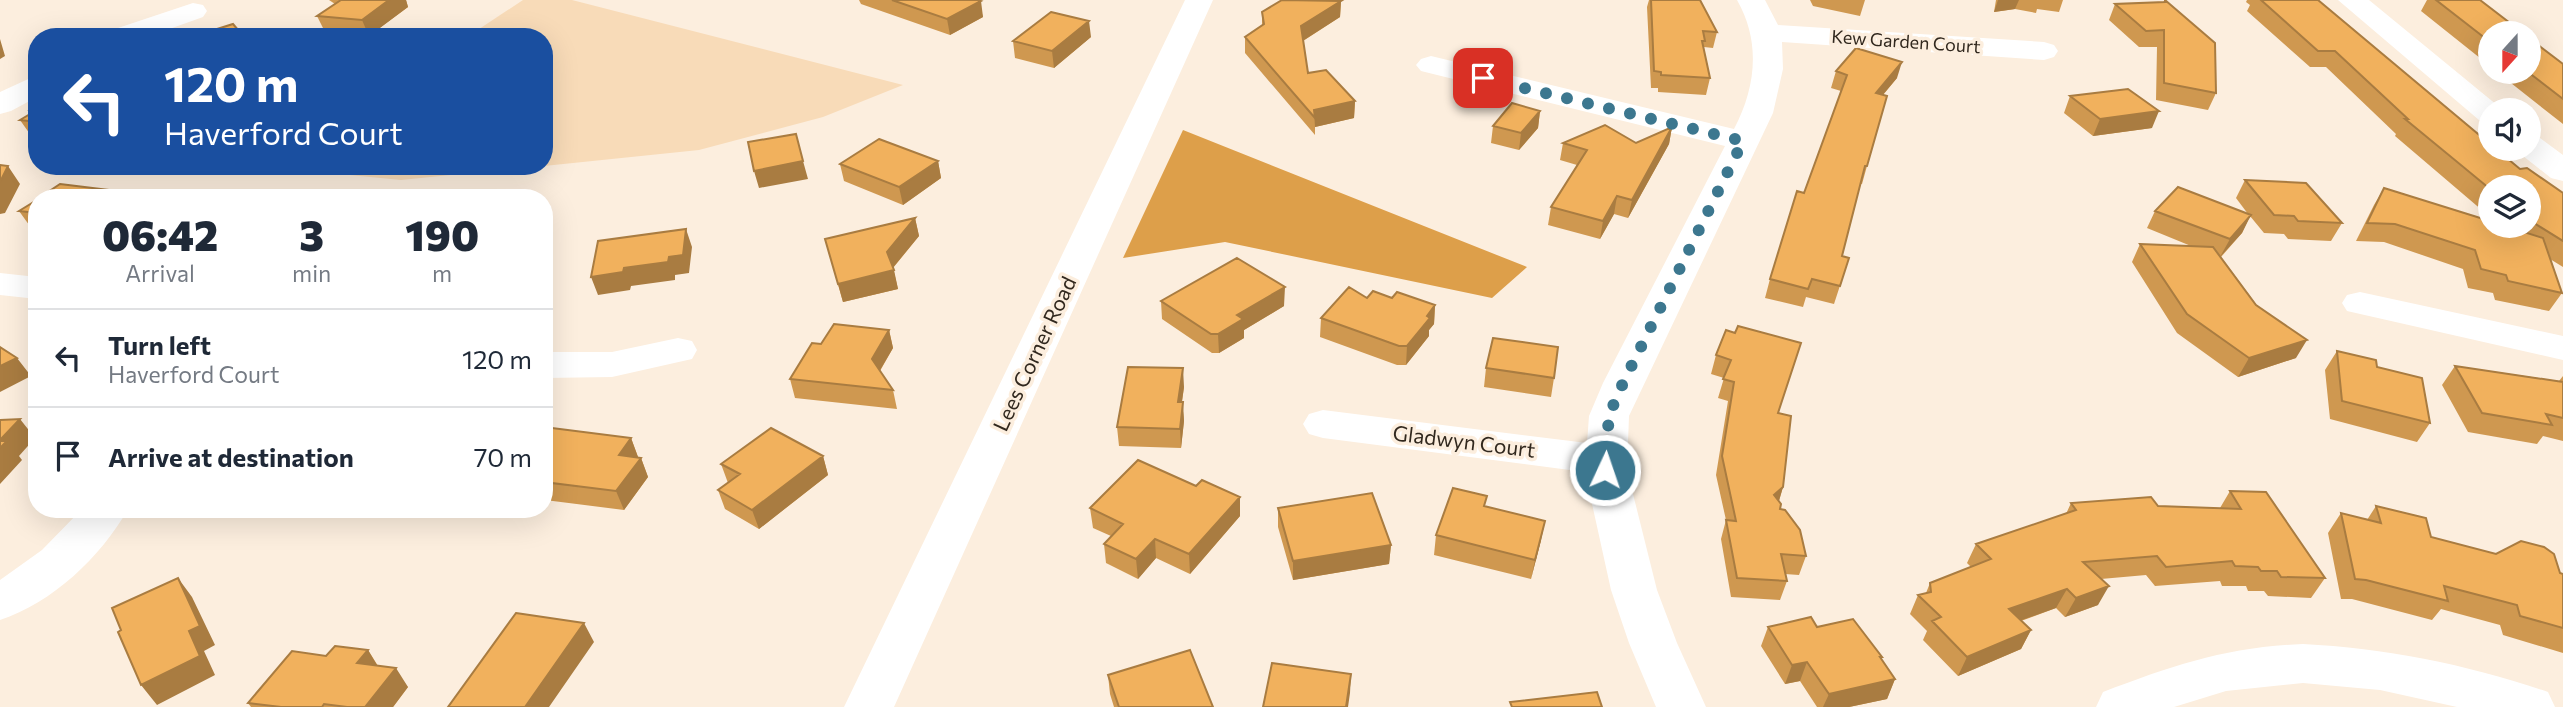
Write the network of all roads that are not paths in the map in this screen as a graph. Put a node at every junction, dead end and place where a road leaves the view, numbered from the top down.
1 (1199, 0) edge
2 (2352, 0) edge
3 (193, 11) dead end
4 (1760, 16) edge
5 (145, 28) edge
6 (2044, 51) dead end
7 (1431, 65) dead end
8 (28, 89) edge
9 (2478, 103) edge
10 (0, 106) edge
11 (1743, 141) junction
12 (2541, 154) edge
13 (2563, 171) edge
14 (0, 284) edge
15 (28, 287) edge
16 (2360, 303) dead end
17 (2563, 348) edge
18 (678, 350) dead end
19 (553, 366) edge
20 (1324, 424) dead end
21 (1605, 460) junction
22 (100, 518) edge
23 (0, 602) edge
24 (869, 707) edge
25 (1681, 707) edge
26 (2121, 707) edge
27 (2530, 707) edge

1 - 24 street, Lees Corner Road
2 - 9 street
3 - 5 street
4 - 6 street, Kew Garden Court
4 - 11 street
7 - 11 street
8 - 10 street
11 - 21 street
12 - 13 street
14 - 15 street
16 - 17 street
18 - 19 street
20 - 21 street, Gladwyn Court
21 - 25 street
22 - 23 street
26 - 27 street

